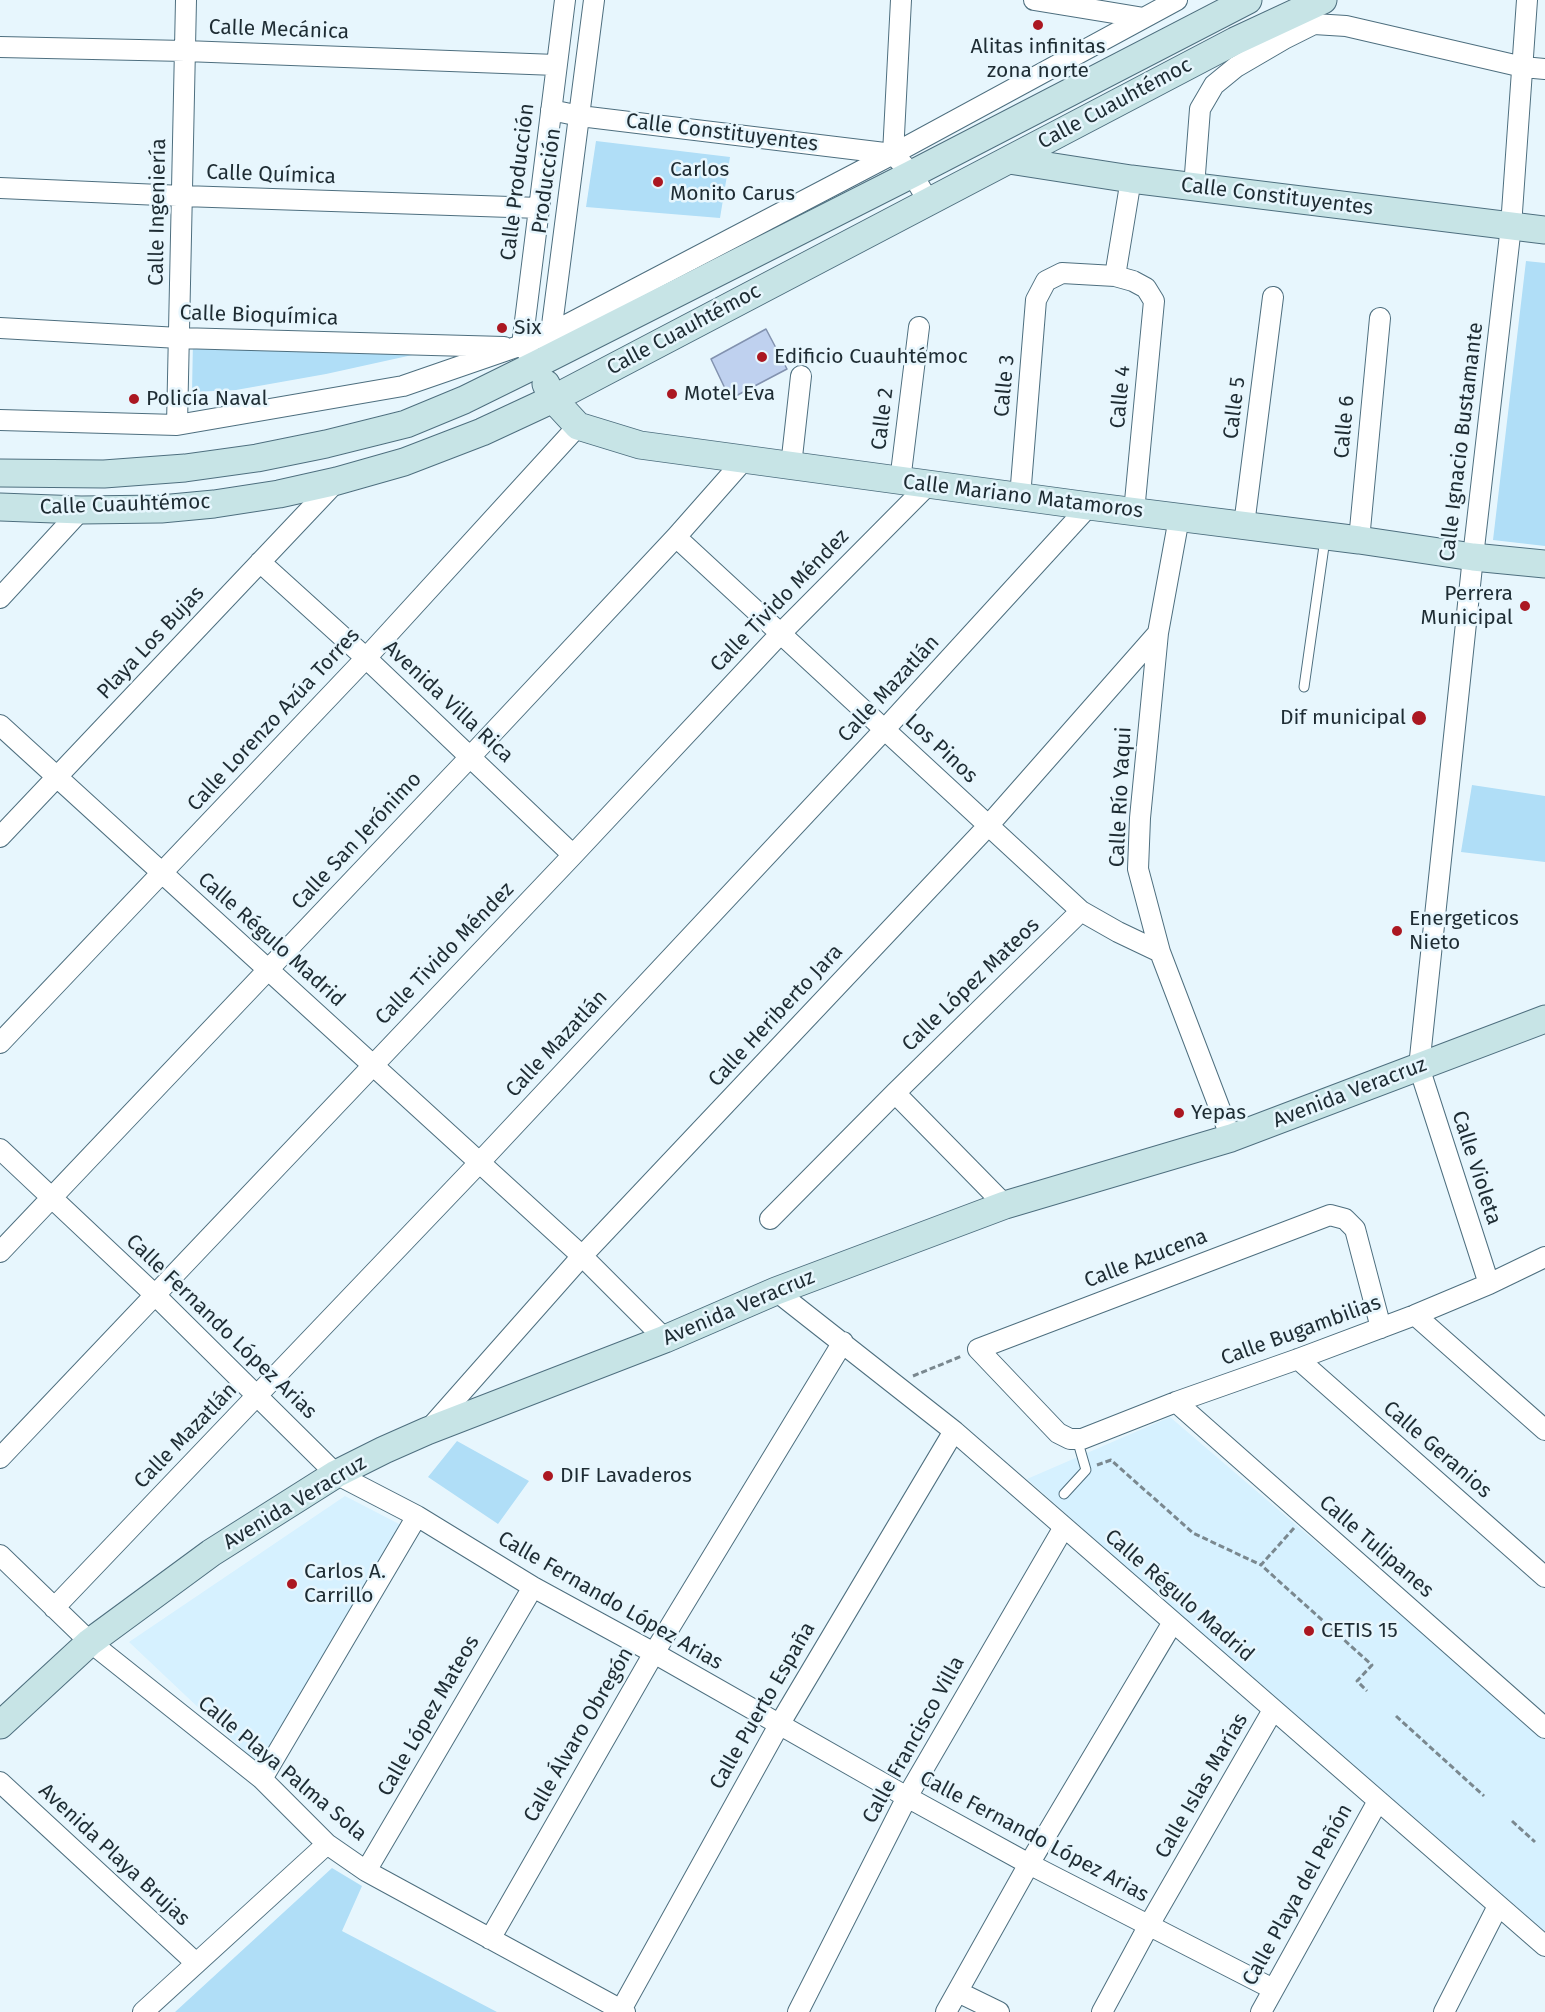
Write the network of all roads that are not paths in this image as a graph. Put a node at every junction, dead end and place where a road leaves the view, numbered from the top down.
1 (186, 0) edge
2 (566, 0) edge
3 (594, 0) edge
4 (901, 0) edge
5 (1034, 0) edge
6 (1177, 0) edge
7 (1527, 0) edge
8 (1236, 3) edge
9 (1319, 12) edge
10 (1144, 18) junction
11 (0, 47) edge
12 (185, 51) junction
13 (556, 65) junction
14 (1523, 67) junction
15 (1545, 69) edge
16 (551, 110) junction
17 (580, 116) junction
18 (893, 154) junction
19 (1009, 160) junction
20 (912, 174) junction
21 (1131, 179) junction
22 (1194, 187) junction
23 (0, 188) edge
24 (183, 196) junction
25 (929, 202) junction
26 (540, 208) junction
27 (1511, 226) junction
28 (1545, 230) edge
29 (1115, 276) junction
30 (1273, 297) dead end
31 (1380, 318) dead end
32 (919, 327) dead end
33 (0, 328) edge
34 (551, 333) junction
35 (179, 338) junction
36 (525, 352) junction
37 (801, 376) dead end
38 (553, 399) junction
39 (0, 420) edge
40 (177, 426) junction
41 (578, 426) junction
42 (744, 460) junction
43 (791, 466) junction
44 (0, 473) edge
45 (337, 481) junction
46 (900, 481) junction
47 (928, 485) junction
48 (1020, 497) junction
49 (1089, 506) junction
50 (0, 507) edge
51 (81, 510) junction
52 (1134, 512) junction
53 (1179, 518) junction
54 (1244, 525) junction
55 (1325, 536) junction
56 (676, 537) junction
57 (1359, 540) junction
58 (1473, 557) junction
59 (260, 562) junction
60 (1545, 564) edge
61 (0, 598) edge
62 (781, 633) junction
63 (1158, 633) junction
64 (366, 658) junction
65 (1304, 687) dead end
66 (0, 725) edge
67 (885, 729) junction
68 (471, 756) junction
69 (57, 778) junction
70 (988, 826) junction
71 (0, 837) edge
72 (573, 855) junction
73 (162, 873) junction
74 (1081, 911) junction
75 (1160, 952) junction
76 (269, 969) junction
77 (1545, 1019) edge
78 (0, 1043) edge
79 (372, 1065) junction
80 (1419, 1067) junction
81 (895, 1093) junction
82 (1231, 1138) junction
83 (0, 1149) edge
84 (478, 1163) junction
85 (51, 1197) junction
86 (1005, 1205) junction
87 (770, 1219) dead end
88 (0, 1252) edge
89 (582, 1256) junction
90 (1541, 1264) edge
91 (1489, 1284) junction
92 (776, 1291) junction
93 (154, 1294) junction
94 (1415, 1315) junction
95 (1381, 1328) junction
96 (665, 1339) junction
97 (843, 1342) junction
98 (1298, 1359) junction
99 (258, 1395) junction
100 (1176, 1402) junction
101 (1545, 1430) edge
102 (427, 1431) junction
103 (954, 1431) junction
104 (1073, 1439) junction
105 (0, 1458) edge
106 (336, 1473) junction
107 (1065, 1494) dead end
108 (417, 1516) junction
109 (1064, 1527) junction
110 (0, 1556) edge
111 (1545, 1577) edge
112 (533, 1587) junction
113 (54, 1608) junction
114 (1173, 1622) junction
115 (90, 1642) junction
116 (654, 1653) junction
117 (1273, 1710) junction
118 (0, 1725) edge
119 (779, 1725) junction
120 (1545, 1728) edge
121 (262, 1779) junction
122 (0, 1782) edge
123 (907, 1797) junction
124 (1378, 1801) junction
125 (327, 1844) junction
126 (1029, 1864) junction
127 (366, 1871) junction
128 (1498, 1906) junction
129 (1149, 1925) junction
130 (490, 1939) junction
131 (1545, 1946) edge
132 (196, 1963) junction
133 (1273, 1989) junction
134 (958, 1992) junction
135 (623, 2011) edge
136 (143, 2012) edge
137 (798, 2012) edge
138 (946, 2012) edge
139 (999, 2012) edge
140 (1102, 2012) edge
141 (1261, 2012) edge
142 (1444, 2012) edge

1 - 12 street, Calle Ingeniería
2 - 13 street, Calle Producción
3 - 17 street, Producción
4 - 18 street
5 - 10 street
6 - 10 street
7 - 14 street, Calle Ignacio Bustamante
8 - 20 main road, Calle Cuauhtémoc
9 - 14 street
9 - 19 main road, Calle Cuauhtémoc
9 - 22 street
10 - 18 street
11 - 12 street, Calle Mecánica
12 - 13 street, Calle Mecánica
12 - 24 street, Calle Ingeniería
13 - 16 street, Calle Producción
14 - 15 street
14 - 27 street, Calle Ignacio Bustamante
16 - 17 street, Calle Constituyentes
16 - 26 street, Calle Producción
17 - 18 street, Calle Constituyentes
17 - 34 street, Producción
18 - 20 street
18 - 34 street
19 - 21 main road, Calle Constituyentes
19 - 25 main road, Calle Cuauhtémoc
20 - 25 street
20 - 36 main road, Calle Cuauhtémoc
21 - 22 main road, Calle Constituyentes
21 - 29 street
22 - 27 main road, Calle Constituyentes
23 - 24 street, Calle Química
24 - 26 street, Calle Química
24 - 35 street, Calle Ingeniería
25 - 38 main road, Calle Cuauhtémoc
26 - 36 street, Calle Producción
27 - 28 main road, Calle Constituyentes
27 - 58 street, Calle Ignacio Bustamante
29 - 48 street, Calle 3
29 - 52 street, Calle 4
30 - 54 street, Calle 5
31 - 57 street, Calle 6
32 - 46 street, Calle 2
33 - 35 street, Calle Bioquímica
34 - 36 street, Producción
35 - 36 street, Calle Bioquímica
35 - 40 street, Calle Ingeniería
36 - 38 main road
36 - 40 street
36 - 44 main road, Calle Cuauhtémoc
37 - 43 street
38 - 41 main road
38 - 45 main road, Calle Cuauhtémoc
39 - 40 street
41 - 42 main road, Calle Mariano Matamoros
41 - 64 street, Calle Lorenzo Azúa Torres
42 - 43 main road, Calle Mariano Matamoros
42 - 56 street, Calle San Jerónimo
43 - 46 main road, Calle Mariano Matamoros
45 - 51 main road, Calle Cuauhtémoc
45 - 59 street, Playa Los Bujas
46 - 47 main road, Calle Mariano Matamoros
47 - 48 main road, Calle Mariano Matamoros
47 - 62 street, Calle Tivido Méndez
48 - 49 main road, Calle Mariano Matamoros
49 - 52 main road, Calle Mariano Matamoros
49 - 67 street, Calle Mazatlán
50 - 51 main road, Calle Cuauhtémoc
51 - 61 street
52 - 53 main road, Calle Mariano Matamoros
53 - 54 main road, Calle Mariano Matamoros
53 - 63 street, Calle Río Yaqui
54 - 55 main road, Calle Mariano Matamoros
55 - 57 main road, Calle Mariano Matamoros
55 - 65 lane
56 - 62 street, Los Pinos
56 - 68 street, Calle San Jerónimo
57 - 58 main road, Calle Mariano Matamoros
58 - 60 main road, Calle Mariano Matamoros
58 - 80 street, Calle Ignacio Bustamante
59 - 64 street, Avenida Villa Rica
59 - 69 street, Playa Los Bujas
62 - 67 street, Los Pinos
62 - 72 street, Calle Tivido Méndez
63 - 70 street, Calle Heriberto Jara
63 - 75 street, Calle Río Yaqui
64 - 68 street, Avenida Villa Rica
64 - 73 street, Calle Lorenzo Azúa Torres
66 - 69 street, Calle Régulo Madrid
67 - 70 street, Los Pinos
67 - 84 street, Calle Mazatlán
68 - 72 street, Avenida Villa Rica
68 - 76 street, Calle San Jerónimo
69 - 71 street, Playa Los Bujas
69 - 73 street, Calle Régulo Madrid
70 - 74 street, Los Pinos
70 - 89 street, Calle Heriberto Jara
72 - 79 street, Calle Tivido Méndez
73 - 76 street, Calle Régulo Madrid
73 - 78 street, Calle Lorenzo Azúa Torres
74 - 75 street, Los Pinos
74 - 81 street, Calle López Mateos
75 - 82 street, Calle Río Yaqui
76 - 79 street, Calle Régulo Madrid
76 - 85 street, Calle San Jerónimo
77 - 80 main road, Avenida Veracruz
79 - 84 street, Calle Régulo Madrid
79 - 93 street, Calle Tivido Méndez
80 - 82 main road, Avenida Veracruz
80 - 91 street, Calle Violeta
81 - 86 street
81 - 87 street, Calle López Mateos
82 - 86 main road, Avenida Veracruz
83 - 85 street, Calle Fernando López Arias
84 - 89 street, Calle Régulo Madrid
84 - 99 street, Calle Mazatlán
85 - 88 street, Calle San Jerónimo
85 - 93 street, Calle Fernando López Arias
86 - 92 main road, Avenida Veracruz
89 - 96 street, Calle Régulo Madrid
89 - 102 street, Calle Heriberto Jara
90 - 91 street, Calle Bugambilias
91 - 94 street, Calle Bugambilias
92 - 96 main road, Avenida Veracruz
92 - 97 street, Calle Régulo Madrid
93 - 99 street, Calle Fernando López Arias
93 - 105 street, Calle Tivido Méndez
94 - 95 street, Calle Bugambilias
94 - 101 street
95 - 98 street, Calle Bugambilias
95 - 104 street, Calle Azucena
96 - 102 main road, Avenida Veracruz
97 - 103 street, Calle Régulo Madrid
97 - 116 street, Calle Álvaro Obregón
98 - 100 street, Calle Bugambilias
98 - 111 street, Calle Geranios
99 - 106 street, Calle Fernando López Arias
99 - 113 street, Calle Mazatlán
100 - 104 street, Calle Bugambilias
100 - 120 street, Calle Tulipanes
102 - 106 main road, Avenida Veracruz
103 - 109 street, Calle Régulo Madrid
103 - 119 street, Calle Puerto España
104 - 107 lane
106 - 108 street, Calle Fernando López Arias
106 - 115 main road, Avenida Veracruz
108 - 112 street, Calle Fernando López Arias
108 - 121 street
109 - 114 street, Calle Régulo Madrid
109 - 123 street, Calle Francisco Villa
110 - 113 street, Calle Playa Palma Sola
112 - 116 street, Calle Fernando López Arias
112 - 127 street, Calle López Mateos
113 - 115 street, Calle Playa Palma Sola
114 - 117 street, Calle Régulo Madrid
114 - 126 street
115 - 118 main road, Avenida Veracruz
115 - 121 street, Calle Playa Palma Sola
116 - 119 street, Calle Fernando López Arias
116 - 130 street, Calle Álvaro Obregón
117 - 124 street, Calle Régulo Madrid
117 - 129 street, Calle Islas Marías
119 - 123 street, Calle Fernando López Arias
119 - 135 street, Calle Puerto España
121 - 125 street, Calle Playa Palma Sola
122 - 132 street, Avenida Playa Brujas
123 - 126 street, Calle Fernando López Arias
123 - 137 street, Calle Francisco Villa
124 - 128 street, Calle Régulo Madrid
124 - 133 street, Calle Playa del Peñón
125 - 127 street, Calle Playa Palma Sola
125 - 132 street
126 - 129 street, Calle Fernando López Arias
126 - 134 street
127 - 130 street, Calle Playa Palma Sola
128 - 131 street, Calle Régulo Madrid
128 - 142 street
129 - 133 street, Calle Fernando López Arias
129 - 140 street, Calle Islas Marías
130 - 135 street, Calle Playa Palma Sola
132 - 136 street
133 - 141 street, Calle Playa del Peñón
134 - 138 street
134 - 139 street

